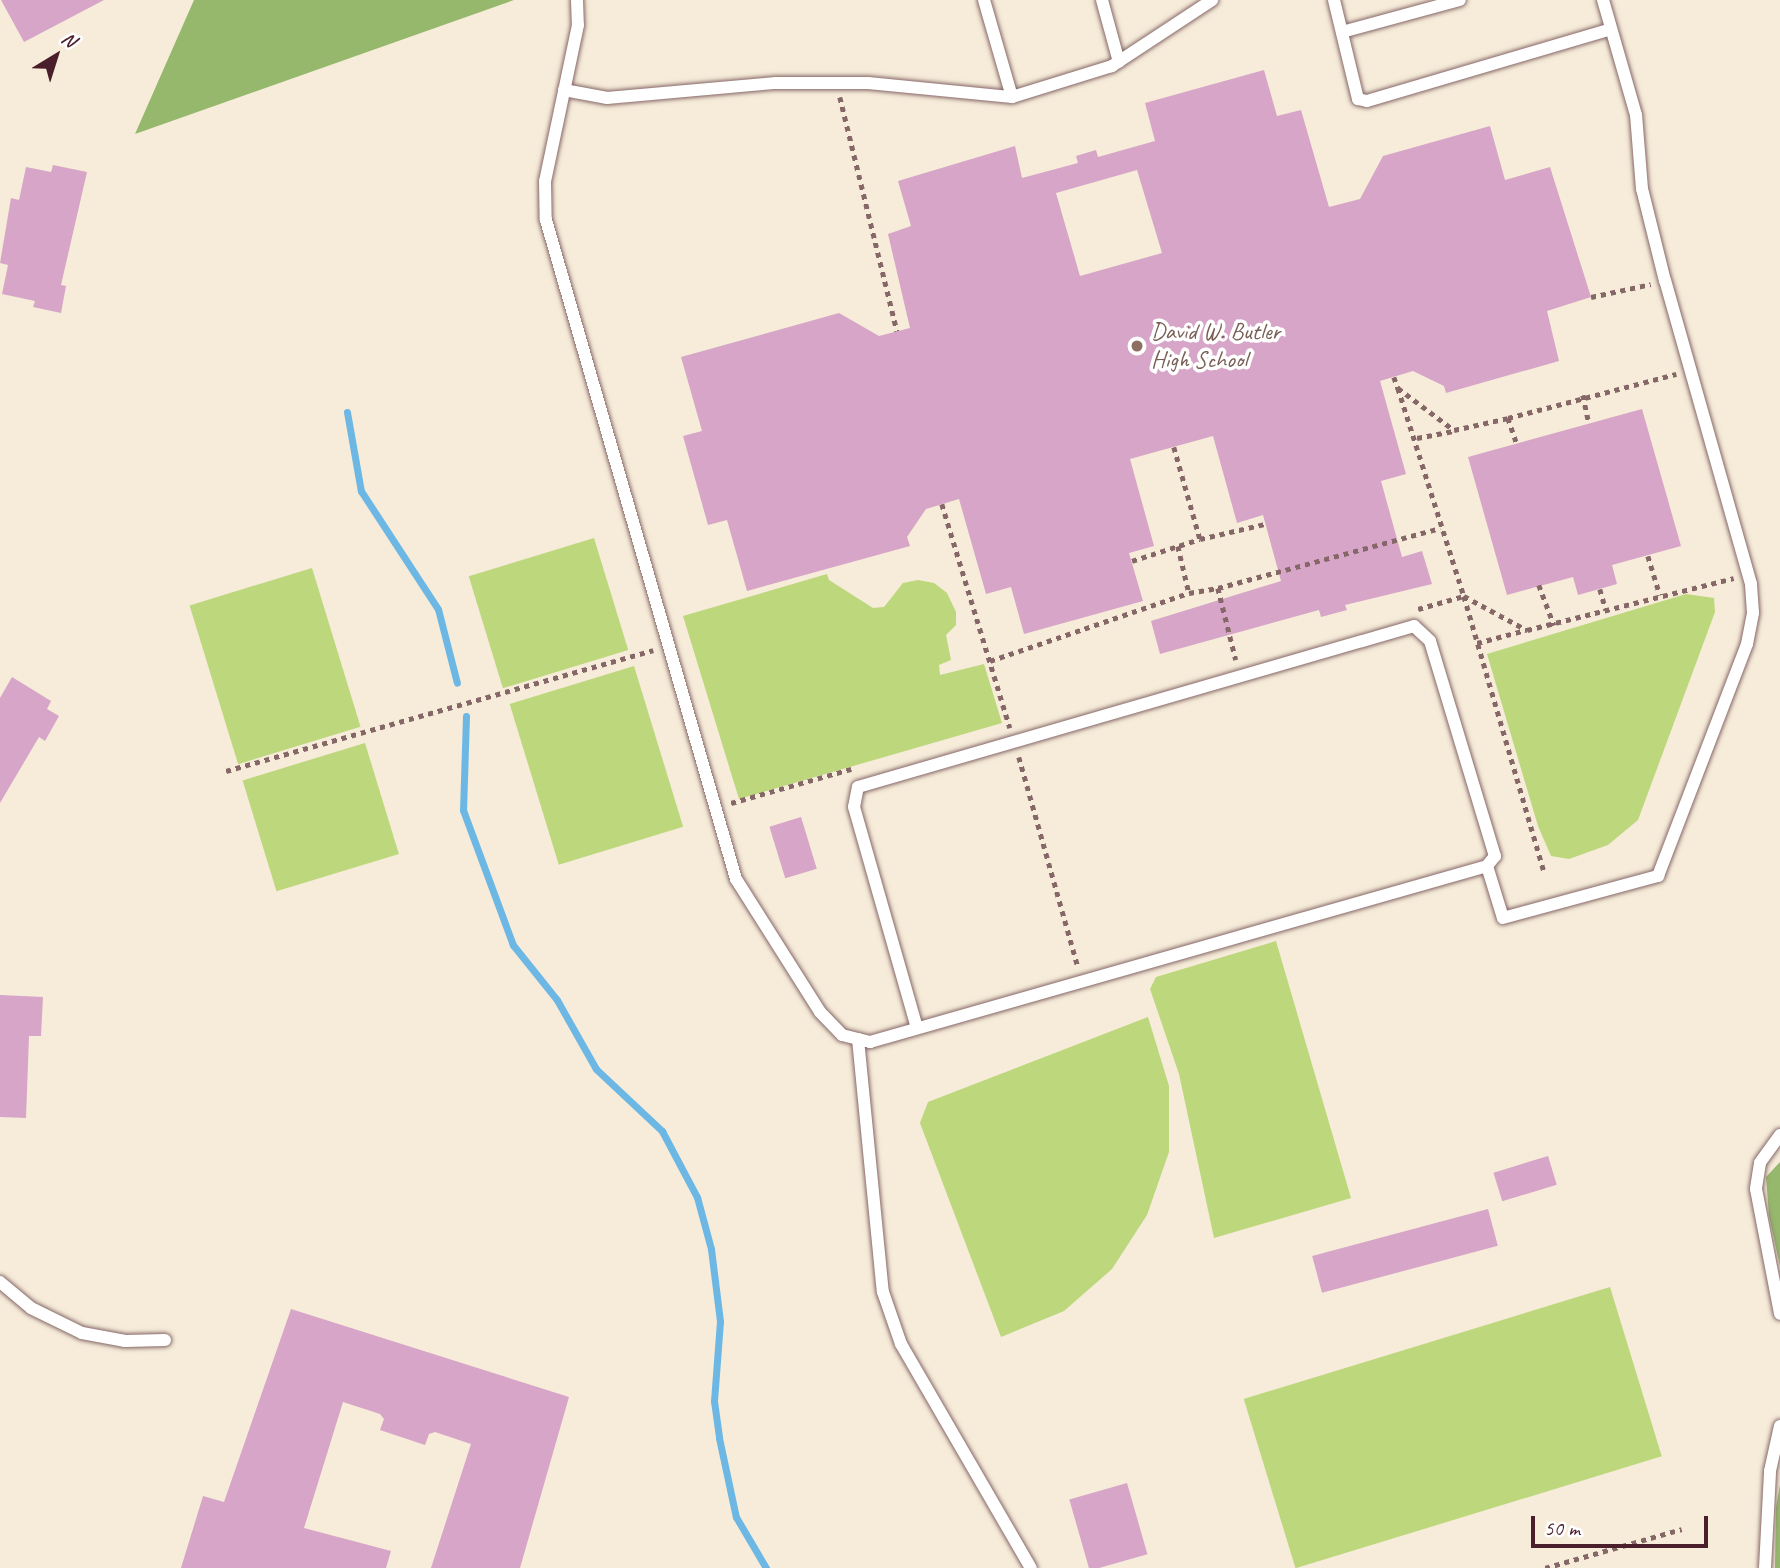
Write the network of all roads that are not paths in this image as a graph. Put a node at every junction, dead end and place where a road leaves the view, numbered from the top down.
1 (577, 0) edge
2 (984, 0) edge
3 (1102, 0) edge
4 (1212, 0) edge
5 (1334, 0) edge
6 (1460, 0) edge
7 (1603, 0) edge
8 (1611, 29) junction
9 (1342, 32) junction
10 (1119, 62) junction
11 (564, 90) junction
12 (1012, 97) junction
13 (1487, 866) junction
14 (917, 1028) junction
15 (858, 1039) junction
16 (1780, 1135) edge
17 (0, 1282) edge
18 (1780, 1314) edge
19 (165, 1340) dead end
20 (1780, 1426) edge
21 (1031, 1568) edge
22 (1765, 1568) edge

1 - 11 lane
2 - 12 lane
3 - 10 lane
4 - 10 lane
5 - 9 lane
6 - 9 lane
7 - 8 lane
8 - 9 lane
8 - 13 lane
10 - 12 lane
11 - 12 lane
11 - 15 lane
13 - 14 lane
13 - 14 lane
14 - 15 lane
15 - 21 lane
16 - 18 lane
17 - 19 lane
20 - 22 lane

